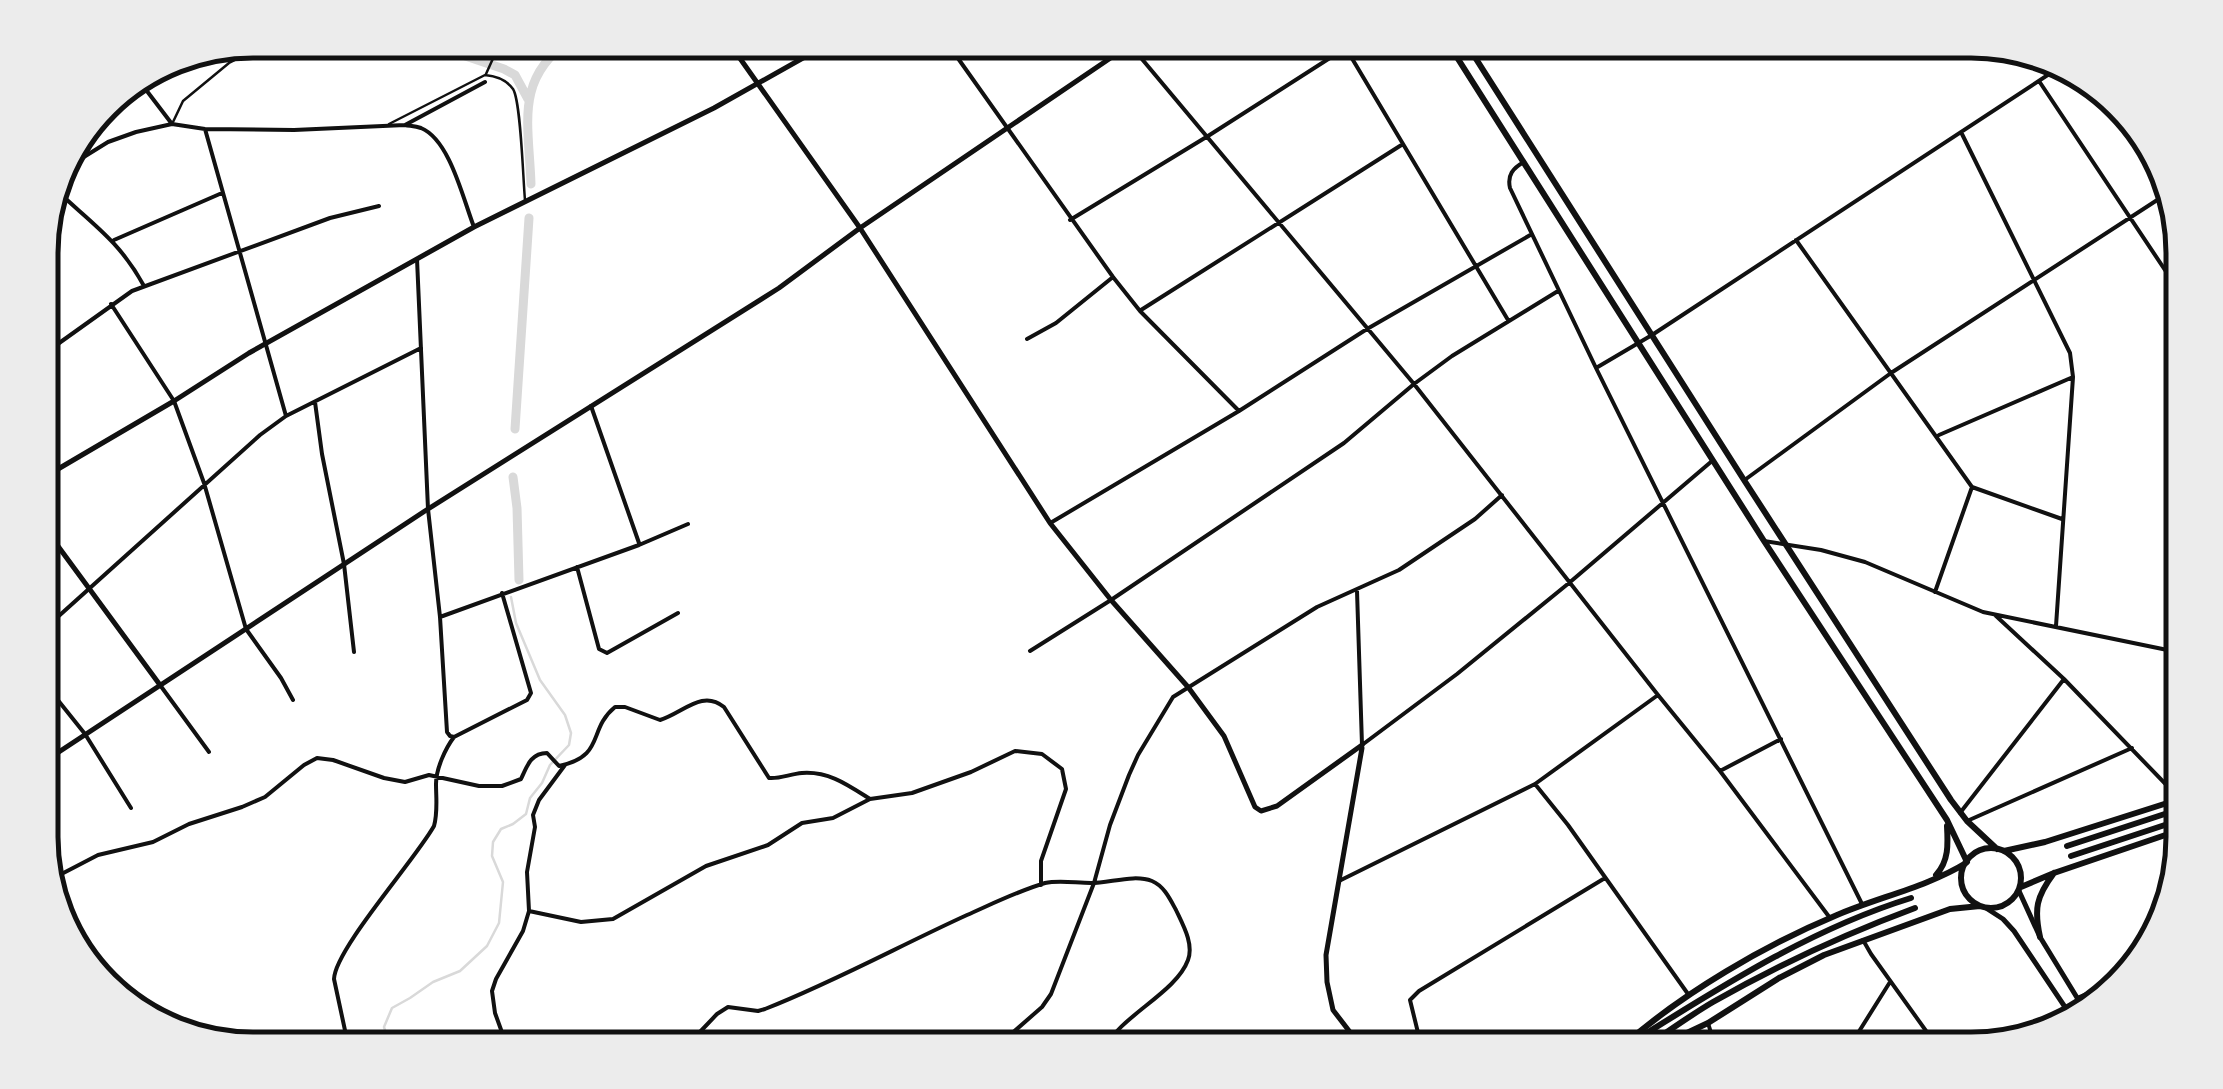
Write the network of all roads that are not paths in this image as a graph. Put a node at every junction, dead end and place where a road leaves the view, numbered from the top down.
1 (246, 58) edge
2 (494, 58) edge
3 (739, 58) edge
4 (804, 58) edge
5 (958, 58) edge
6 (1105, 58) edge
7 (1142, 58) edge
8 (1330, 58) edge
9 (1352, 58) edge
10 (1458, 58) edge
11 (1476, 58) edge
12 (485, 75) junction
13 (2049, 75) edge
14 (2039, 81) junction
15 (485, 82) dead end
16 (757, 84) junction
17 (146, 89) edge
18 (172, 124) junction
19 (404, 125) junction
20 (386, 126) junction
21 (1007, 128) junction
22 (205, 129) junction
23 (1961, 132) junction
24 (1208, 136) junction
25 (1403, 144) junction
26 (82, 159) edge
27 (1524, 162) junction
28 (222, 193) junction
29 (65, 198) edge
30 (2158, 200) edge
31 (526, 201) junction
32 (379, 206) dead end
33 (2132, 218) junction
34 (1070, 220) junction
35 (1279, 223) junction
36 (474, 226) junction
37 (860, 228) junction
38 (1532, 234) junction
39 (114, 240) junction
40 (1796, 240) junction
41 (240, 252) junction
42 (417, 259) junction
43 (1476, 266) junction
44 (2166, 270) edge
45 (1113, 277) junction
46 (2034, 282) junction
47 (144, 286) junction
48 (1560, 290) junction
49 (111, 304) junction
50 (1140, 311) junction
51 (1508, 320) junction
52 (1368, 329) junction
53 (1652, 334) junction
54 (1027, 339) dead end
55 (1640, 342) junction
56 (58, 343) edge
57 (266, 343) junction
58 (421, 348) junction
59 (1596, 368) junction
60 (1892, 373) junction
61 (2073, 377) junction
62 (1414, 384) junction
63 (174, 401) junction
64 (314, 402) junction
65 (591, 406) junction
66 (1238, 412) junction
67 (286, 416) junction
68 (1937, 436) junction
69 (1714, 460) junction
70 (58, 468) edge
71 (1744, 480) junction
72 (204, 483) junction
73 (1972, 487) junction
74 (1502, 495) junction
75 (1662, 502) junction
76 (428, 510) junction
77 (2064, 520) junction
78 (1050, 523) junction
79 (688, 524) dead end
80 (1764, 541) junction
81 (1786, 544) junction
82 (639, 545) junction
83 (58, 546) edge
84 (344, 564) junction
85 (578, 567) junction
86 (1569, 583) junction
87 (90, 590) junction
88 (1357, 591) junction
89 (1935, 592) junction
90 (502, 593) junction
91 (1111, 600) junction
92 (678, 613) dead end
93 (1995, 615) junction
94 (440, 616) junction
95 (58, 618) edge
96 (2056, 626) junction
97 (246, 628) junction
98 (2166, 650) edge
99 (1030, 651) dead end
100 (354, 652) dead end
101 (2064, 678) junction
102 (160, 686) junction
103 (1188, 687) junction
104 (1658, 695) junction
105 (58, 699) edge
106 (293, 700) dead end
107 (85, 734) junction
108 (454, 737) junction
109 (1780, 739) junction
110 (1362, 745) junction
111 (2132, 748) junction
112 (58, 752) edge
113 (209, 752) dead end
114 (562, 765) junction
115 (1720, 770) junction
116 (436, 776) junction
117 (2166, 783) edge
118 (1534, 784) junction
119 (870, 799) junction
120 (2166, 803) edge
121 (131, 808) dead end
122 (1960, 813) junction
123 (2166, 814) edge
124 (1947, 820) junction
125 (1967, 821) junction
126 (2166, 824) edge
127 (2166, 835) edge
128 (2067, 846) dead end
129 (2001, 850) junction
130 (2071, 856) dead end
131 (1966, 862) junction
132 (2054, 873) junction
133 (61, 874) edge
134 (1605, 878) junction
135 (1930, 880) junction
136 (1337, 882) junction
137 (1094, 883) junction
138 (1041, 885) junction
139 (2019, 890) junction
140 (1911, 898) dead end
141 (1862, 905) junction
142 (1983, 907) junction
143 (1915, 908) dead end
144 (528, 911) junction
145 (1830, 918) junction
146 (2040, 937) junction
147 (1863, 940) junction
148 (1890, 982) junction
149 (1689, 995) junction
150 (2083, 996) edge
151 (2078, 998) joint
152 (2064, 1007) edge
153 (1708, 1023) junction
154 (1349, 1031) edge
155 (1418, 1031) edge
156 (1640, 1031) edge
157 (1650, 1031) edge
158 (1669, 1031) edge
159 (1691, 1031) edge
160 (1711, 1031) edge
161 (1859, 1031) edge
162 (1927, 1031) edge
163 (345, 1032) edge
164 (502, 1032) edge
165 (700, 1032) edge
166 (1014, 1032) edge
167 (1116, 1032) edge

1 - 18 street
2 - 12 street
3 - 16 street
4 - 16 street
5 - 21 street
6 - 21 street
7 - 24 street
8 - 24 street
9 - 25 street
10 - 27 main road
11 - 53 main road
12 - 20 street
12 - 31 street
13 - 14 street
14 - 23 street
14 - 33 street
15 - 19 street
16 - 31 street
16 - 37 street
17 - 18 street
18 - 22 street
18 - 26 street
19 - 20 street
19 - 36 street
20 - 22 street
21 - 34 street
21 - 37 street
22 - 28 street
23 - 40 street
23 - 46 street
24 - 34 street
24 - 35 street
25 - 35 street
25 - 43 street
27 - 38 street
27 - 55 main road
28 - 39 street
28 - 41 street
29 - 39 street
30 - 33 street
31 - 36 street
32 - 41 street
33 - 44 street
33 - 46 street
34 - 45 street
35 - 50 street
35 - 52 street
36 - 42 street
37 - 65 street
37 - 78 street
38 - 43 street
38 - 48 street
39 - 47 street
40 - 53 street
40 - 60 street
41 - 47 street
41 - 57 street
42 - 57 street
42 - 58 street
43 - 51 street
43 - 52 street
45 - 50 street
45 - 54 street
46 - 60 street
46 - 61 street
47 - 49 street
48 - 51 street
48 - 59 street
49 - 56 street
49 - 63 street
50 - 66 street
51 - 62 street
52 - 62 street
52 - 66 street
53 - 55 street
53 - 71 main road
55 - 59 street
55 - 69 main road
57 - 63 street
57 - 67 street
58 - 64 street
58 - 76 street
59 - 75 street
60 - 68 street
60 - 71 street
61 - 68 street
61 - 77 street
62 - 74 street
62 - 91 street
63 - 70 street
63 - 72 street
64 - 67 street
64 - 84 street
65 - 76 street
65 - 82 street
66 - 78 street
67 - 72 street
68 - 73 street
69 - 75 street
69 - 80 main road
71 - 81 main road
72 - 87 street
72 - 97 street
73 - 77 street
73 - 89 street
74 - 86 street
74 - 88 street
75 - 86 street
75 - 109 street
76 - 84 street
76 - 94 street
77 - 96 street
78 - 91 street
79 - 82 street
80 - 81 street
80 - 124 main road
81 - 89 street
81 - 122 main road
82 - 85 street
83 - 87 street
84 - 97 street
84 - 100 street
85 - 90 street
85 - 92 street
86 - 104 street
86 - 110 street
87 - 95 street
87 - 102 street
88 - 103 street
88 - 110 street
89 - 93 street
90 - 94 street
90 - 108 street
91 - 99 street
91 - 103 street
93 - 96 street
93 - 101 street
94 - 108 street
96 - 98 street
97 - 102 street
97 - 106 street
101 - 111 street
101 - 122 street
102 - 107 street
102 - 113 street
103 - 110 street
103 - 137 street
104 - 115 street
104 - 118 street
105 - 107 street
107 - 112 street
107 - 121 street
108 - 116 street
109 - 115 street
109 - 141 street
110 - 136 street
111 - 117 street
111 - 125 street
114 - 116 street
114 - 119 street
114 - 144 street
115 - 145 street
116 - 133 street
116 - 163 street
118 - 134 street
118 - 136 street
119 - 138 street
119 - 144 street
120 - 129 main road
122 - 125 main road
123 - 128 main road
124 - 131 main road
124 - 135 main road
125 - 129 main road
126 - 130 main road
127 - 132 main road
129 - 131 main road
129 - 139 main road
131 - 135 main road
131 - 142 main road
132 - 139 main road
132 - 146 main road
134 - 149 street
134 - 155 street
135 - 141 main road
136 - 154 street
137 - 138 street
137 - 166 street
137 - 167 street
138 - 165 street
139 - 142 main road
139 - 146 street
140 - 157 main road
141 - 145 main road
142 - 147 main road
142 - 152 street
143 - 158 main road
144 - 164 street
145 - 149 main road
146 - 151 street
147 - 148 street
147 - 153 main road
148 - 161 street
148 - 162 street
149 - 156 main road
150 - 151 street
153 - 159 main road
153 - 160 street

